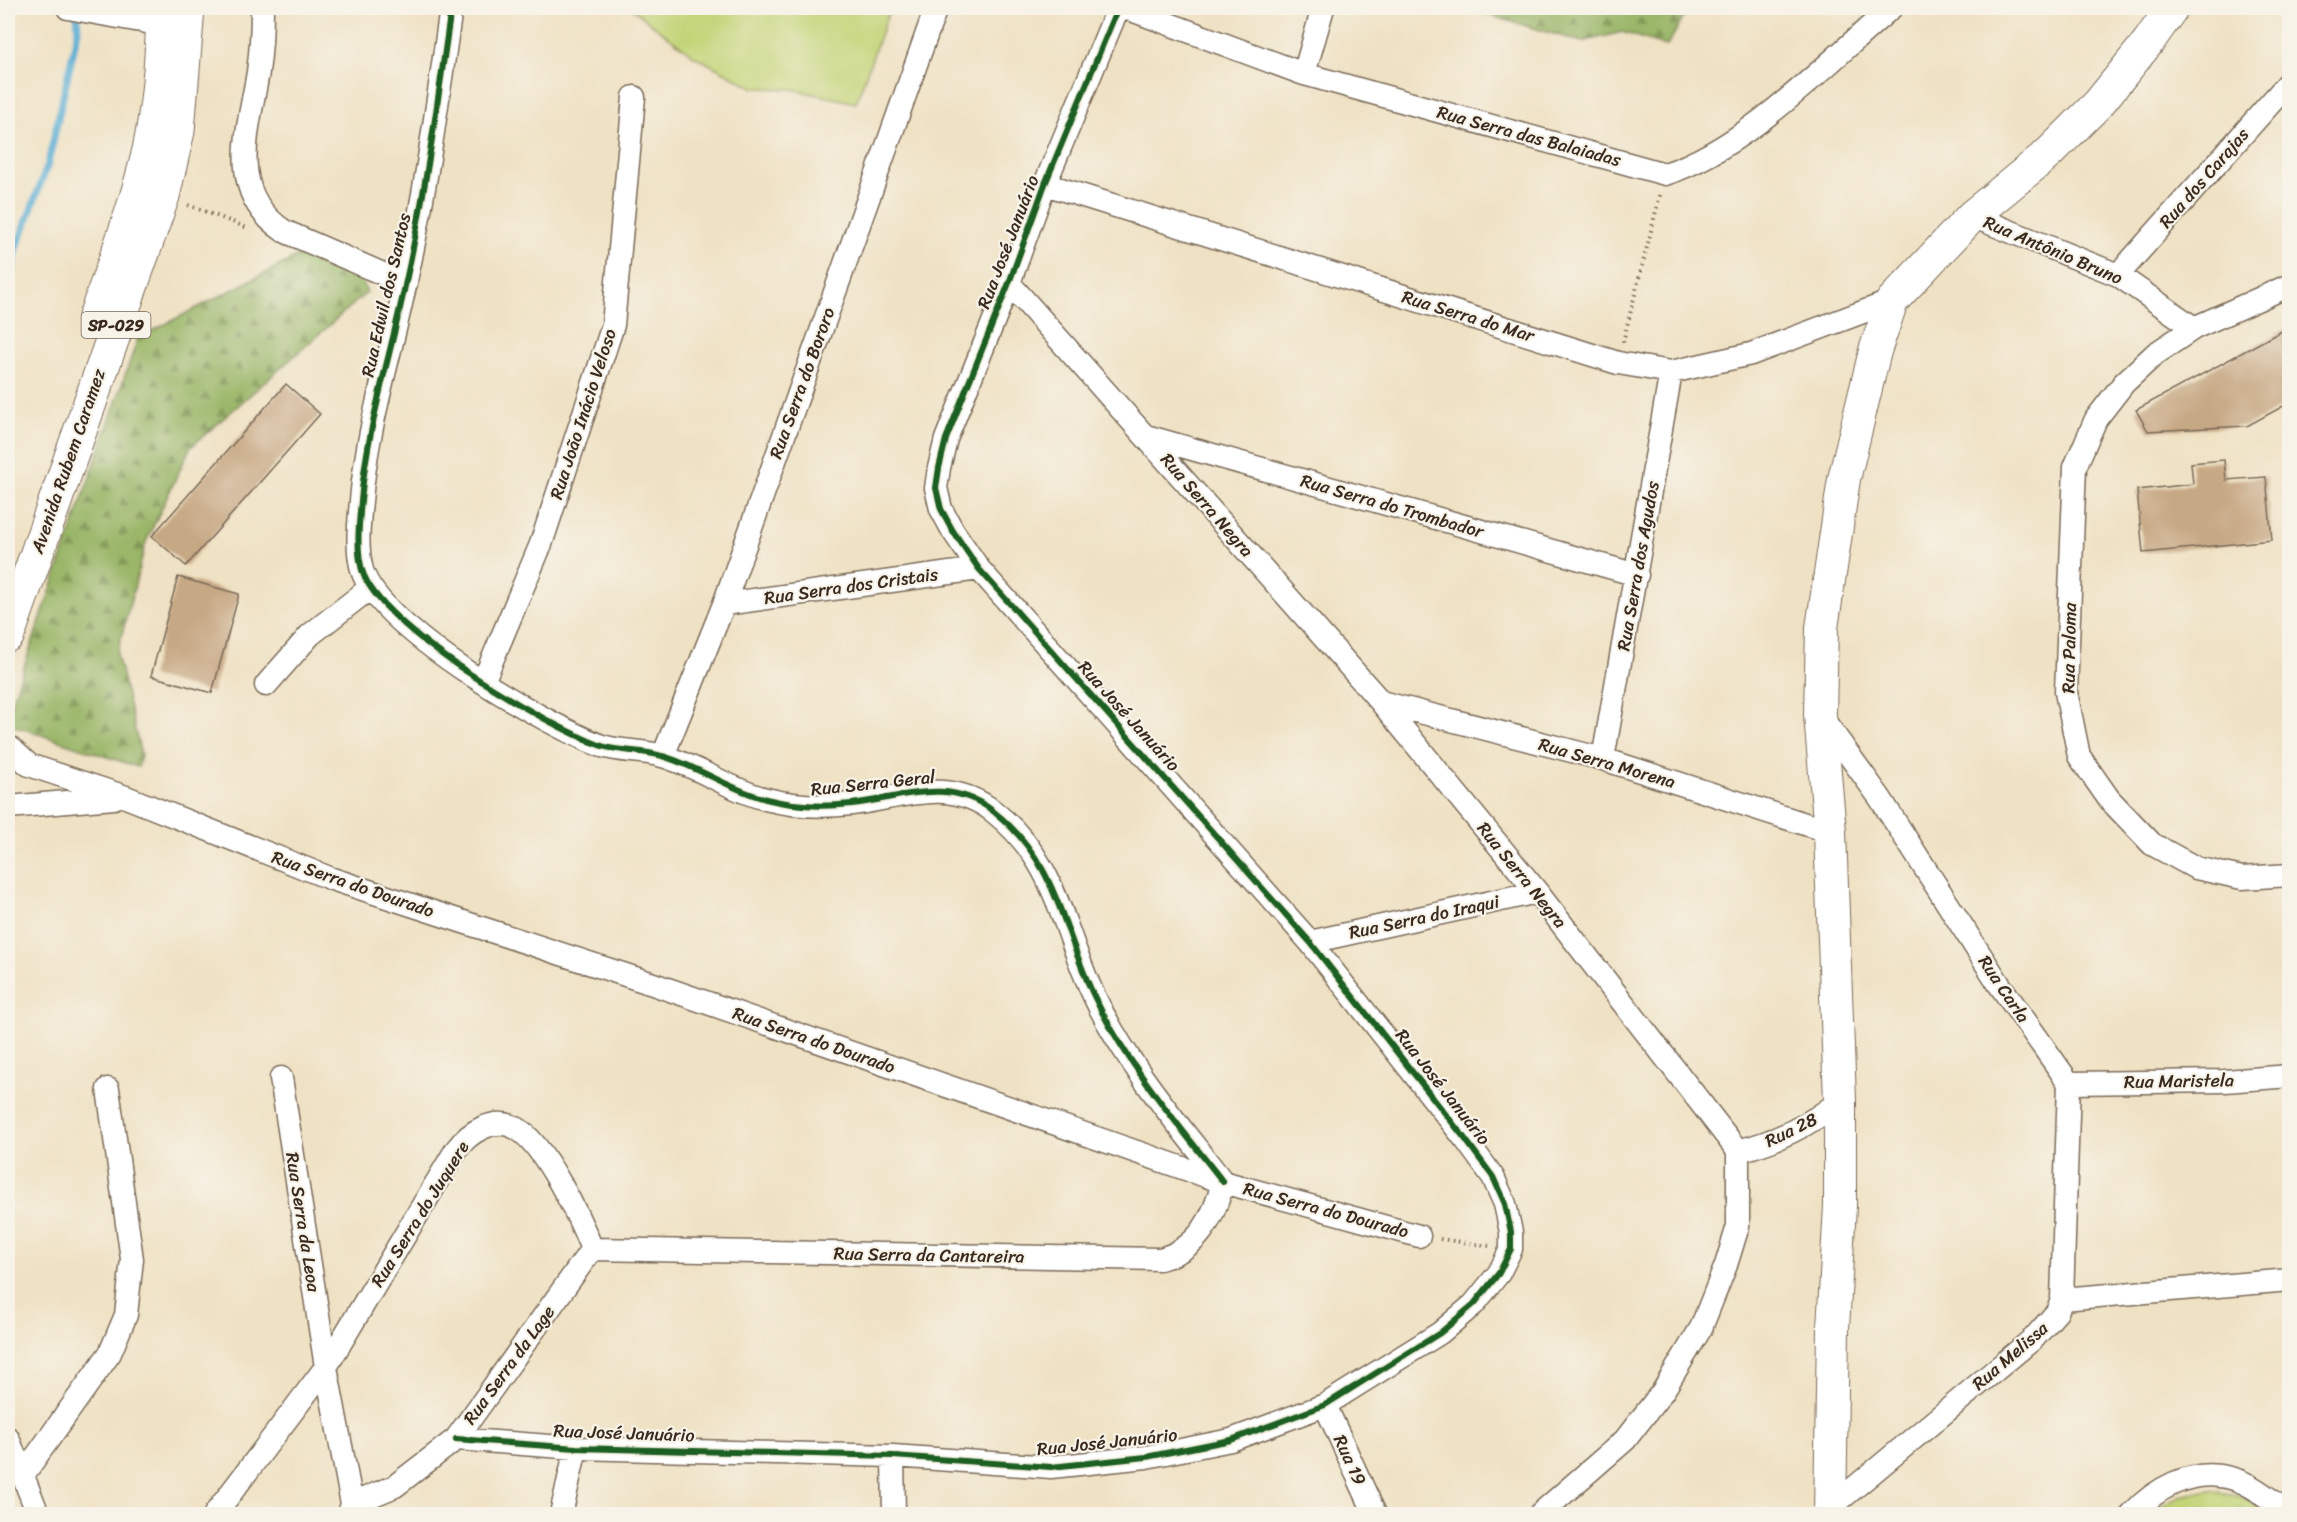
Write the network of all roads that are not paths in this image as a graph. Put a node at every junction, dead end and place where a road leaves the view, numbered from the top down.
1 (68, 8) edge
2 (262, 8) edge
3 (451, 8) edge
4 (936, 8) edge
5 (1118, 8) edge
6 (1323, 8) edge
7 (1891, 8) edge
8 (2172, 8) edge
9 (1139, 10) edge
10 (171, 13) edge
11 (1304, 74) junction
12 (2289, 81) edge
13 (634, 97) dead end
14 (1045, 184) junction
15 (1972, 216) junction
16 (2118, 274) junction
17 (1009, 283) junction
18 (406, 284) junction
19 (2289, 285) edge
20 (1892, 301) junction
21 (2194, 328) junction
22 (1671, 372) junction
23 (1146, 436) junction
24 (8, 567) edge
25 (979, 569) junction
26 (1637, 575) junction
27 (370, 588) junction
28 (724, 604) junction
29 (8, 635) edge
30 (483, 682) junction
31 (266, 685) dead end
32 (1381, 702) junction
33 (1820, 715) junction
34 (8, 746) edge
35 (663, 756) junction
36 (1603, 759) junction
37 (47, 772) junction
38 (126, 797) junction
39 (43, 804) junction
40 (8, 807) edge
41 (1830, 832) junction
42 (2289, 875) edge
43 (1538, 892) junction
44 (1310, 942) junction
45 (2289, 1076) edge
46 (281, 1078) dead end
47 (2068, 1083) junction
48 (108, 1089) dead end
49 (1840, 1101) junction
50 (1738, 1151) junction
51 (1223, 1182) junction
52 (1419, 1236) road end
53 (592, 1249) junction
54 (2289, 1280) edge
55 (2062, 1299) junction
56 (326, 1367) junction
57 (1325, 1405) junction
58 (8, 1438) edge
59 (456, 1439) junction
60 (576, 1448) junction
61 (893, 1456) junction
62 (23, 1475) junction
63 (351, 1509) edge
64 (1830, 1511) edge
65 (2289, 1514) edge
66 (38, 1515) edge
67 (215, 1515) edge
68 (561, 1515) edge
69 (894, 1515) edge
70 (1375, 1515) edge
71 (1540, 1515) edge
72 (2132, 1515) edge

1 - 10 street
2 - 18 street
3 - 18 street, Rua Edwil dos Santos
4 - 28 street, Rua Serra do Bororo
5 - 14 street, Rua José Januário
6 - 11 street
7 - 11 street, Rua Serra das Balaiadas
8 - 15 street
9 - 11 street, Rua Serra das Balaiadas
10 - 24 highway, Avenida Rubem Caramez / SP-029
10 - 29 highway, Avenida Rubem Caramez / SP-029
12 - 16 street, Rua dos Carajas
13 - 30 street, Rua João Inácio Veloso
14 - 17 street, Rua José Januário
14 - 22 street, Rua Serra do Mar
15 - 16 street, Rua Antônio Bruno
15 - 20 street
16 - 21 street, Rua Antônio Bruno
17 - 23 street, Rua Serra Negra
17 - 25 street, Rua José Januário
18 - 27 street, Rua Edwil dos Santos
19 - 21 street
20 - 22 street, Rua Serra do Mar
20 - 33 street
21 - 42 street, Rua Paloma
22 - 26 street, Rua Serra dos Agudos
23 - 26 street, Rua Serra do Trombador
23 - 32 street, Rua Serra Negra
25 - 28 street, Rua Serra dos Cristais
25 - 44 street, Rua José Januário
26 - 36 street, Rua Serra dos Agudos
27 - 30 street, Rua Serra Geral
27 - 31 street
28 - 35 street, Rua Serra do Bororo
30 - 35 street, Rua Serra Geral
32 - 36 street, Rua Serra Morena
32 - 43 street, Rua Serra Negra
33 - 41 street
33 - 47 street, Rua Carla
34 - 37 street, Rua Serra do Dourado
35 - 51 street, Rua Serra Geral
36 - 41 street, Rua Serra Morena
37 - 38 street, Rua Serra do Dourado
37 - 39 street
38 - 39 street, Rua Serra do Dourado
38 - 51 street, Rua Serra do Dourado
39 - 40 street, Rua Serra do Dourado
41 - 49 street
43 - 44 street, Rua Serra do Iraqui
43 - 50 street, Rua Serra Negra
44 - 57 street, Rua José Januário
45 - 47 street, Rua Maristela
46 - 56 street, Rua Serra da Leoa
47 - 55 street
48 - 62 street
49 - 50 street, Rua 28
49 - 64 street
50 - 71 street
51 - 52 street, Rua Serra do Dourado
51 - 53 street, Rua Serra da Cantareira
53 - 56 street, Rua Serra do Juquere
53 - 59 street, Rua Serra da Lage
54 - 55 street
55 - 64 street, Rua Melissa
56 - 63 street, Rua Serra da Leoa
56 - 67 street, Rua Serra do Juquere
57 - 61 street, Rua José Januário
57 - 70 street, Rua 19
58 - 62 street
59 - 60 street, Rua José Januário
59 - 63 street, Rua Serra da Lage
60 - 61 street, Rua José Januário
60 - 68 street
61 - 69 street
62 - 66 street
65 - 72 street

